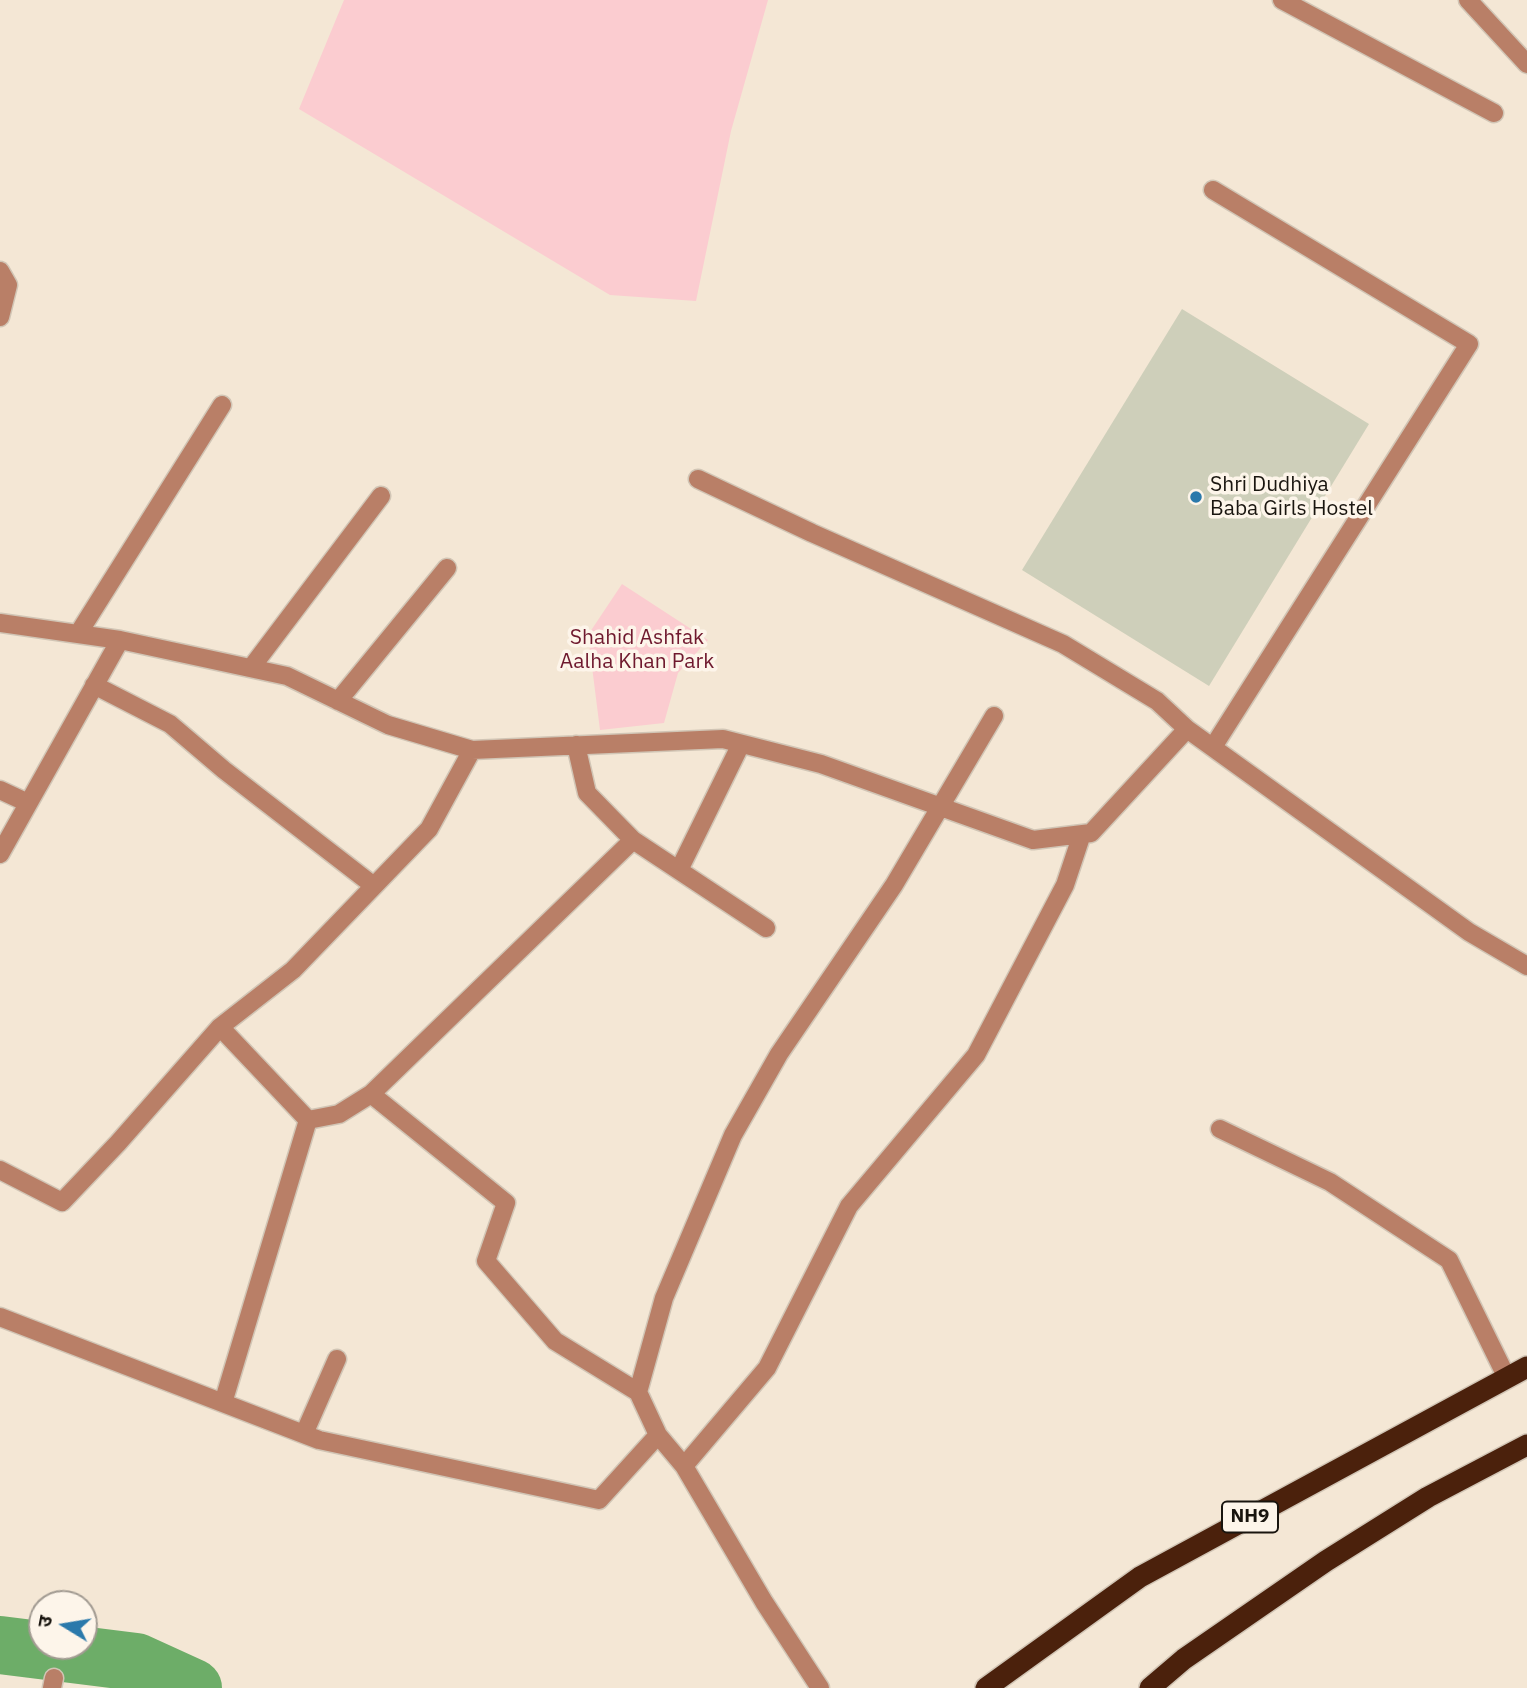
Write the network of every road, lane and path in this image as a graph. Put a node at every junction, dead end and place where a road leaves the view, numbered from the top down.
1 (1282, 0) edge
2 (1468, 0) edge
3 (1527, 64) edge
4 (1494, 113) dead end
5 (1213, 190) dead end
6 (0, 271) edge
7 (0, 317) edge
8 (222, 405) dead end
9 (698, 479) dead end
10 (381, 496) dead end
11 (447, 568) dead end
12 (0, 623) edge
13 (78, 634) junction
14 (120, 640) junction
15 (251, 668) junction
16 (94, 685) junction
17 (338, 701) junction
18 (994, 716) dead end
19 (1187, 729) junction
20 (741, 744) junction
21 (576, 745) junction
22 (1213, 747) junction
23 (472, 750) junction
24 (0, 790) edge
25 (28, 803) junction
26 (941, 807) junction
27 (1082, 834) junction
28 (632, 839) junction
29 (0, 854) edge
30 (679, 870) junction
31 (374, 886) junction
32 (766, 928) dead end
33 (1527, 965) edge
34 (220, 1027) junction
35 (371, 1094) junction
36 (308, 1120) junction
37 (1220, 1129) dead end
38 (0, 1170) edge
39 (0, 1317) edge
40 (337, 1360) dead end
41 (1527, 1367) edge
42 (1507, 1378) junction
43 (638, 1392) junction
44 (223, 1403) junction
45 (304, 1434) junction
46 (659, 1434) junction
47 (1527, 1445) edge
48 (684, 1466) junction
49 (984, 1686) edge
50 (820, 1688) edge
51 (1150, 1688) edge

1 - 4 street
2 - 3 street
5 - 22 street
6 - 7 street
8 - 13 street
9 - 19 street
10 - 15 street
11 - 17 street
12 - 13 street
13 - 14 street
14 - 15 street
14 - 16 street
15 - 17 street
16 - 25 street
16 - 31 street
17 - 23 street
18 - 26 street
19 - 22 street
19 - 27 street
20 - 21 street
20 - 26 street
20 - 30 street
21 - 23 street
21 - 28 street
22 - 33 street
23 - 31 street
24 - 25 street
25 - 29 street
26 - 27 street
26 - 43 street
27 - 48 street
28 - 30 street
28 - 35 street
30 - 32 street
31 - 34 street
34 - 36 street
34 - 38 street
35 - 36 street
35 - 43 street
36 - 44 street
37 - 42 street
39 - 44 street
40 - 45 street
41 - 42 highway, NH9
42 - 49 highway, NH9
43 - 46 street
44 - 45 street
45 - 46 street
46 - 48 street
47 - 51 highway
48 - 50 street

